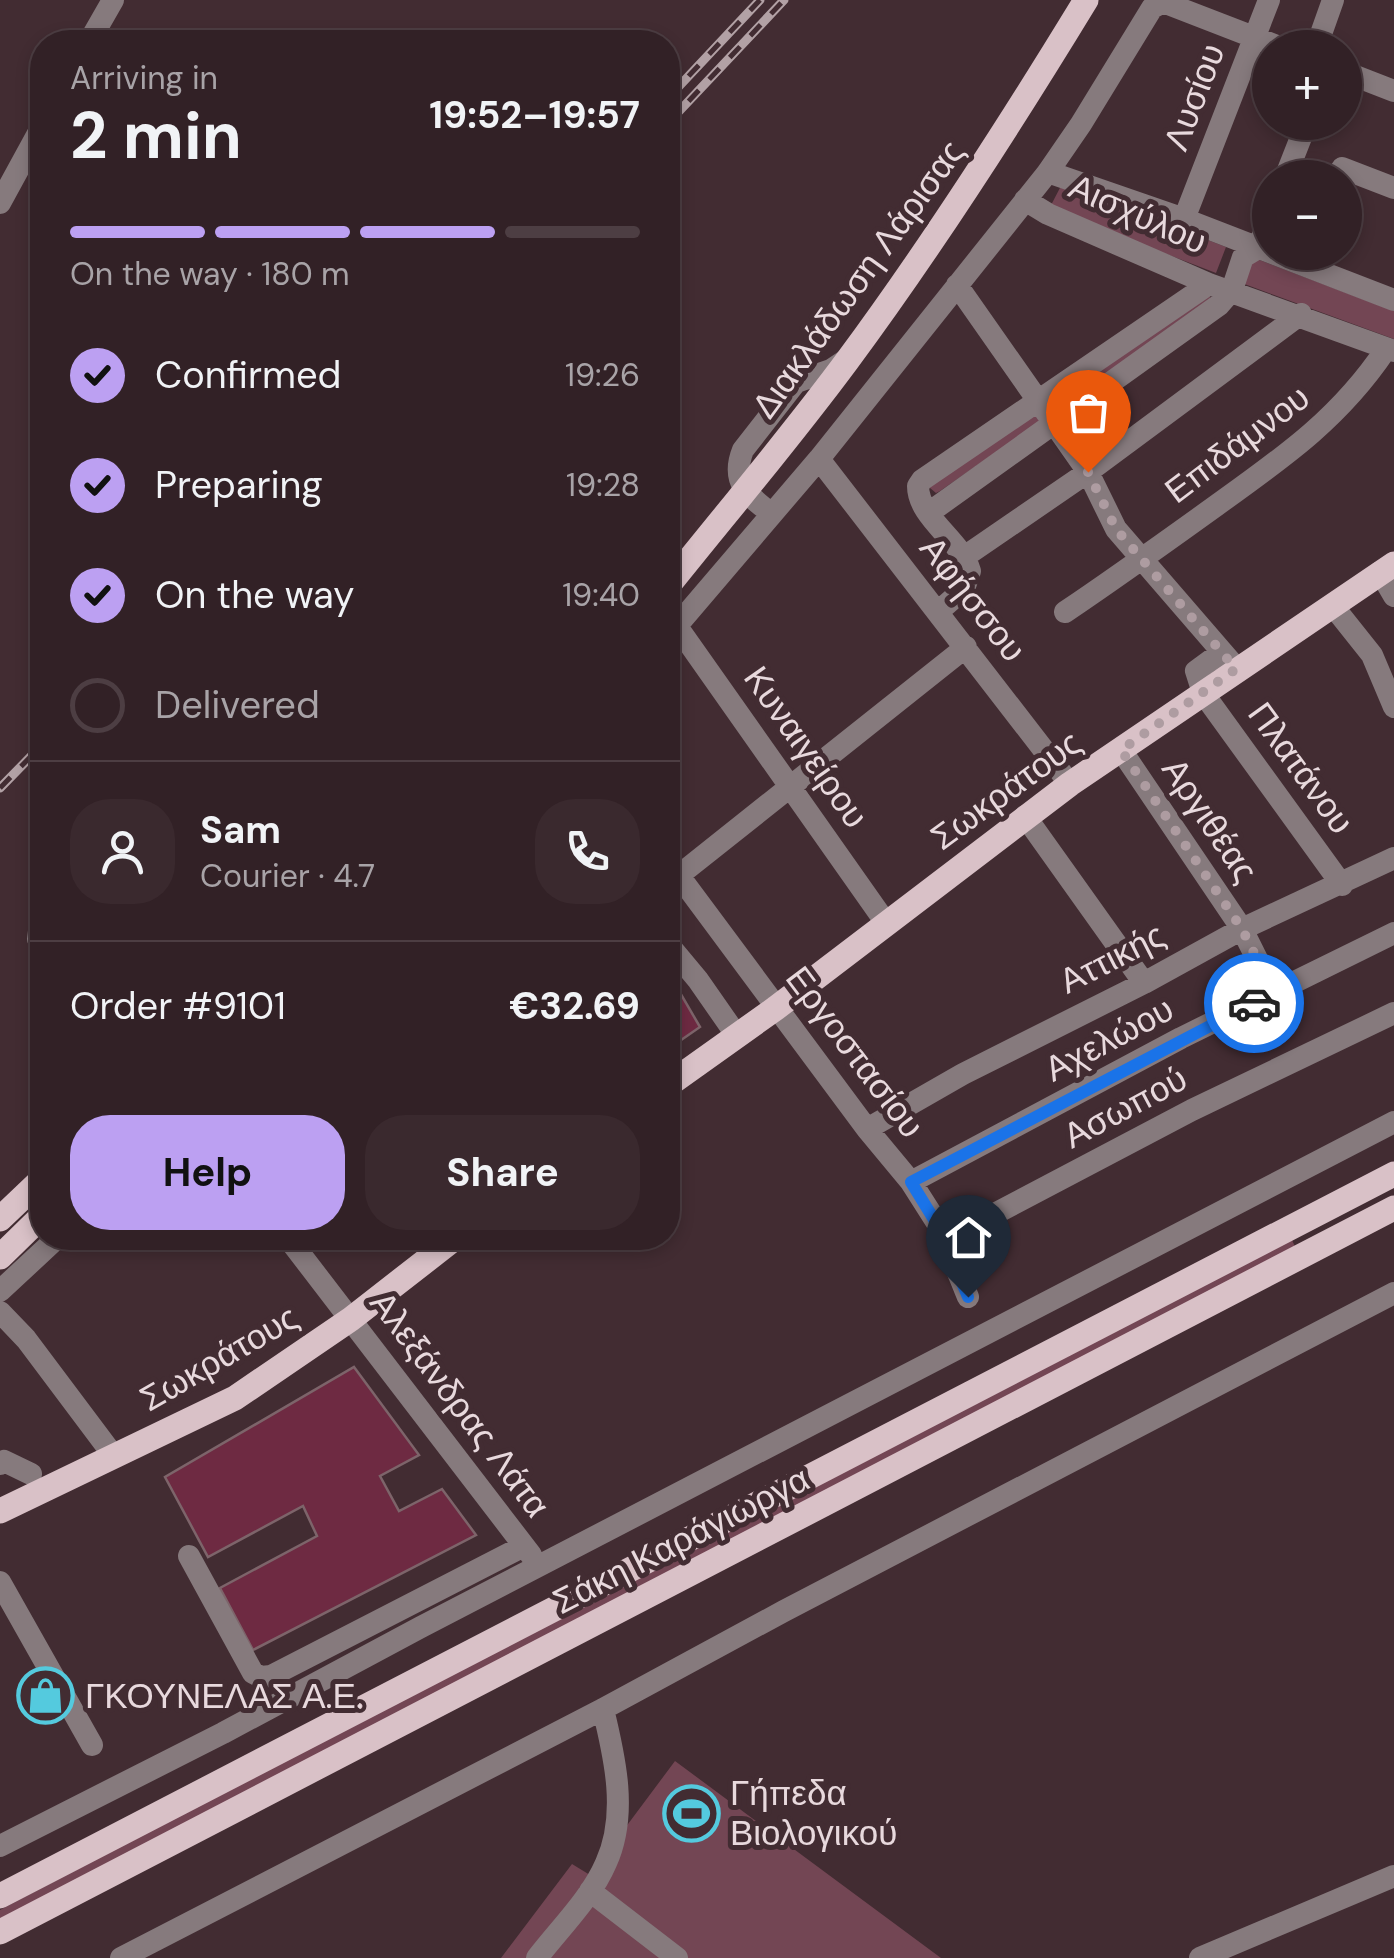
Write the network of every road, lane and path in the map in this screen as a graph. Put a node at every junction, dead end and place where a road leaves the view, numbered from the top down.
1 (113, 0) edge
2 (1086, 0) edge
3 (1269, 0) edge
4 (1333, 0) edge
5 (96, 30) edge
6 (1257, 30) edge
7 (1322, 30) edge
8 (1252, 37) edge
9 (1252, 43) edge
10 (1362, 79) edge
11 (1394, 92) edge
12 (30, 148) edge
13 (1048, 172) junction
14 (1362, 176) edge
15 (1394, 188) edge
16 (1025, 200) junction
17 (0, 202) edge
18 (1184, 220) junction
19 (1252, 246) edge
20 (1252, 252) edge
21 (1327, 270) edge
22 (956, 284) junction
23 (1221, 287) junction
24 (1392, 291) edge
25 (1301, 314) junction
26 (1390, 350) edge
27 (1038, 400) junction
28 (1054, 424) junction
29 (819, 459) junction
30 (1088, 472) junction
31 (745, 493) junction
32 (930, 512) junction
33 (772, 514) junction
34 (964, 556) junction
35 (1141, 560) junction
36 (1387, 568) edge
37 (680, 572) edge
38 (1394, 596) edge
39 (1332, 606) junction
40 (940, 612) junction
41 (1066, 612) dead end
42 (680, 615) edge
43 (680, 637) edge
44 (966, 647) junction
45 (1231, 666) junction
46 (1203, 692) junction
47 (1394, 708) edge
48 (1121, 750) junction
49 (1070, 784) junction
50 (792, 788) junction
51 (1026, 816) junction
52 (1394, 858) edge
53 (680, 863) edge
54 (680, 878) edge
55 (1342, 885) junction
56 (886, 922) junction
57 (1242, 929) junction
58 (1394, 932) edge
59 (680, 958) edge
60 (1144, 984) junction
61 (1274, 993) junction
62 (776, 1008) junction
63 (1394, 1013) edge
64 (737, 1036) junction
65 (680, 1076) edge
66 (1394, 1122) edge
67 (867, 1129) junction
68 (1394, 1174) edge
69 (911, 1182) junction
70 (30, 1190) edge
71 (1394, 1208) edge
72 (3, 1214) edge
73 (30, 1227) edge
74 (945, 1240) junction
75 (44, 1250) edge
76 (297, 1250) edge
77 (436, 1250) edge
78 (0, 1256) edge
79 (0, 1291) edge
80 (1394, 1294) edge
81 (968, 1297) dead end
82 (0, 1312) edge
83 (351, 1320) junction
84 (113, 1455) junction
85 (1, 1460) edge
86 (32, 1474) dead end
87 (0, 1511) edge
88 (524, 1546) junction
89 (189, 1556) dead end
90 (539, 1566) junction
91 (0, 1582) edge
92 (603, 1709) junction
93 (92, 1745) dead end
94 (0, 1846) edge
95 (1394, 1876) edge
96 (590, 1891) junction
97 (0, 1896) edge
98 (0, 1932) edge
99 (121, 1958) edge
100 (537, 1958) edge
101 (677, 1958) edge
102 (1200, 1958) edge

1 - 5 street
2 - 31 main road, Διακλάδωση Λάρισας
3 - 6 street, Λυσίου
4 - 7 street
8 - 13 street
9 - 18 street, Λυσίου
10 - 11 street
12 - 17 street
13 - 16 street
13 - 18 street, Αισχύλου
14 - 15 street
16 - 22 street
16 - 23 street, Αισχύλου
18 - 19 street, Αισχύλου
20 - 23 street
21 - 24 street, Αισχύλου
22 - 27 street, Πλατάνου
22 - 29 street
23 - 25 street, Αισχύλου
23 - 27 street
23 - 28 street
25 - 26 street, Αισχύλου
25 - 30 street
26 - 35 street, Επιδάμνου
27 - 28 street, Πλατάνου
27 - 32 street
28 - 30 street, Πλατάνου
28 - 32 street
29 - 33 street
29 - 40 street, Αφήσσου
30 - 34 street
30 - 35 street, Πλατάνου
31 - 33 street
31 - 37 main road, Διακλάδωση Λάρισας
32 - 34 street
33 - 42 street
34 - 40 street
35 - 41 street, Επιδάμνου
35 - 45 street, Πλατάνου
36 - 38 street
36 - 39 main road, Σωκράτους
39 - 45 main road, Σωκράτους
39 - 47 street
40 - 44 street, Αφήσσου
43 - 50 street, Κυναιγείρου
44 - 49 street, Αφήσσου
44 - 50 street
45 - 46 main road, Σωκράτους
46 - 48 main road, Σωκράτους
46 - 55 street, Πλατάνου
48 - 49 main road, Σωκράτους
48 - 57 street, Αργιθέας
49 - 51 main road, Σωκράτους
50 - 53 street
50 - 56 street, Κυναιγείρου
51 - 56 main road, Σωκράτους
51 - 60 street
52 - 55 street, Αττικής
54 - 62 street, Εργοστασίου
55 - 57 street, Αττικής
56 - 62 main road, Σωκράτους
57 - 60 street, Αττικής
57 - 61 street, Αργιθέας
58 - 61 street, Αχελώου
59 - 64 street
60 - 67 street, Αττικής
61 - 69 street, Αχελώου
62 - 64 main road, Σωκράτους
62 - 67 street, Εργοστασίου
63 - 74 street, Ασωπού
64 - 65 main road, Σωκράτους
66 - 90 street
67 - 69 street, Εργοστασίου
68 - 97 main road, Σάκη Καράγιωργα
69 - 74 street, Εργοστασίου
70 - 72 main road
71 - 98 main road, Σάκη Καράγιωργα
73 - 78 main road
74 - 81 street, Εργοστασίου
75 - 79 street
76 - 83 street, Αλεξάνδρας Λάτα
77 - 83 main road, Σωκράτους
80 - 92 street
82 - 84 street
83 - 84 main road, Σωκράτους
83 - 88 street, Αλεξάνδρας Λάτα
84 - 87 main road, Σωκράτους
85 - 86 street
88 - 89 street
88 - 90 street, Αλεξάνδρας Λάτα
90 - 94 street
91 - 93 street
92 - 96 street
92 - 99 street
95 - 102 street
96 - 100 street
96 - 101 street

